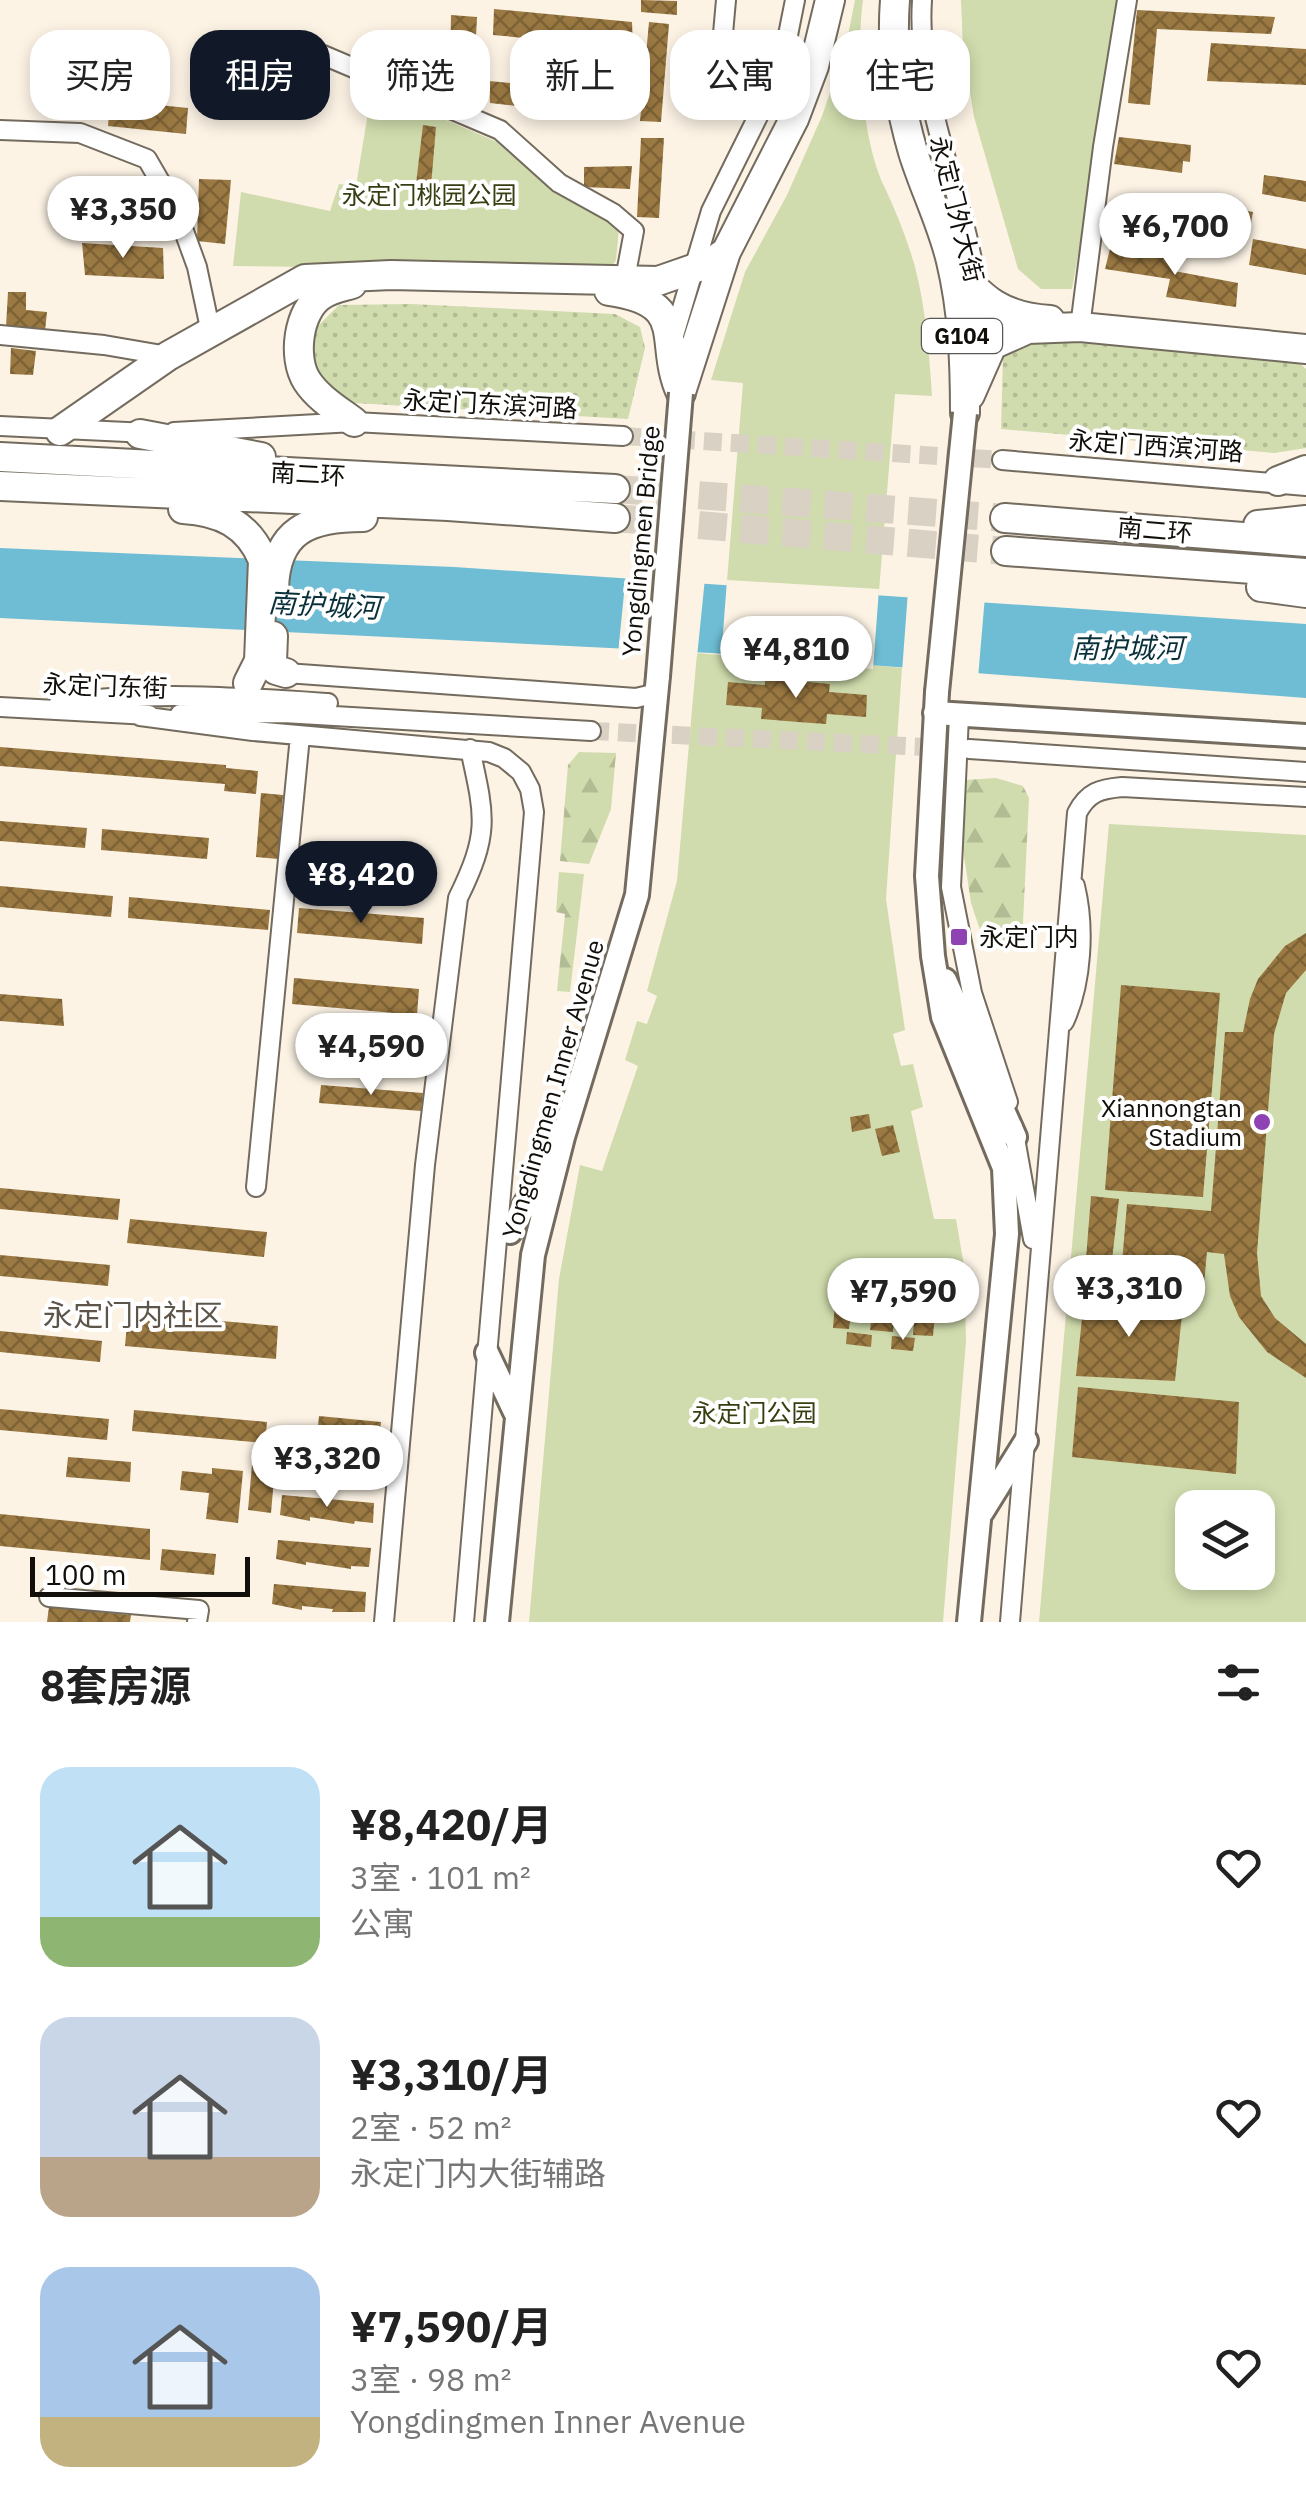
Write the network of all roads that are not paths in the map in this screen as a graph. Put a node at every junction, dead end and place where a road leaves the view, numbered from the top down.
1 (726, 0) edge
2 (795, 0) edge
3 (830, 0) edge
4 (895, 0) edge
5 (922, 0) edge
6 (1127, 0) edge
7 (723, 30) edge
8 (789, 30) edge
9 (330, 58) edge
10 (756, 120) edge
11 (0, 130) edge
12 (726, 252) junction
13 (951, 259) junction
14 (692, 271) junction
15 (625, 279) junction
16 (978, 295) junction
17 (1080, 324) junction
18 (211, 333) junction
19 (0, 336) edge
20 (1306, 338) edge
21 (672, 342) junction
22 (1306, 349) edge
23 (168, 356) junction
24 (985, 359) junction
25 (681, 394) junction
26 (965, 413) junction
27 (354, 422) junction
28 (0, 426) edge
29 (60, 431) junction
30 (140, 434) junction
31 (623, 436) tunnel mouth
32 (0, 457) edge
33 (1002, 460) tunnel mouth
34 (1306, 470) edge
35 (361, 477) junction
36 (1292, 483) edge
37 (0, 486) edge
38 (58, 488) junction
39 (615, 489) tunnel mouth
40 (448, 506) junction
41 (615, 518) tunnel mouth
42 (1005, 518) tunnel mouth
43 (1306, 520) edge
44 (1192, 533) junction
45 (1306, 542) edge
46 (1006, 551) tunnel mouth
47 (1185, 563) junction
48 (1306, 574) edge
49 (1306, 593) edge
50 (266, 670) junction
51 (658, 684) junction
52 (206, 696) junction
53 (7, 707) edge
54 (944, 707) junction
55 (140, 716) junction
56 (300, 736) junction
57 (1306, 736) edge
58 (470, 749) junction
59 (1306, 762) edge
60 (1306, 772) edge
61 (1306, 798) edge
62 (933, 956) junction
63 (564, 1137) junction
64 (1015, 1137) junction
65 (256, 1187) dead end
66 (510, 1232) joint
67 (1038, 1266) junction
68 (495, 1293) junction
69 (487, 1353) junction
70 (516, 1416) junction
71 (1026, 1441) junction
72 (978, 1519) junction
73 (50, 1597) dead end
74 (198, 1622) edge
75 (384, 1622) edge
76 (464, 1622) edge
77 (496, 1622) edge
78 (969, 1622) edge
79 (1010, 1622) edge

1 - 7 street
2 - 8 street
3 - 12 highway
4 - 13 highway, 永定门外大街 / G104
5 - 16 street, 永定门外大街
6 - 17 street
9 - 15 street
10 - 14 street
11 - 18 street
12 - 14 highway
12 - 25 highway
13 - 16 highway
13 - 26 highway, 永定门外大街 / G104
14 - 15 highway
14 - 21 street
15 - 18 highway
16 - 17 highway
16 - 24 street, 永定门外大街
17 - 20 highway
17 - 22 highway
17 - 24 highway
18 - 23 highway
19 - 23 street
21 - 25 highway
21 - 27 highway
23 - 29 highway
24 - 26 highway
25 - 51 main road, Yongdingmen Bridge, bridge
26 - 54 main road, bridge
27 - 30 street, 永定门东滨河路
27 - 31 street, 永定门东滨河路
28 - 29 street, 永定门东滨河路
29 - 30 street, 永定门东滨河路
30 - 35 highway
32 - 35 highway, 南二环
33 - 36 street, 永定门西滨河路
34 - 36 highway
35 - 39 highway, 南二环
37 - 38 highway, 南二环
38 - 40 highway, 南二环
38 - 50 highway
40 - 41 highway, 南二环
40 - 50 highway
42 - 44 highway, 南二环
43 - 44 highway
44 - 45 highway, 南二环
46 - 47 highway, 南二环
47 - 48 highway, 南二环
47 - 49 highway
50 - 51 street
50 - 52 street
51 - 63 main road, Yongdingmen Inner Avenue
52 - 53 street, 永定门东街
52 - 55 street, 永定门东街
53 - 55 street, 永定门东街
54 - 57 main road
54 - 62 main road
54 - 64 street
55 - 56 street
56 - 58 street
56 - 65 street
58 - 68 street
58 - 75 street
59 - 60 street
61 - 67 street
62 - 64 main road
62 - 72 main road
63 - 66 main road
63 - 70 main road, Yongdingmen Inner Avenue
64 - 67 street
66 - 68 street
67 - 71 street
68 - 69 street
69 - 70 main road
69 - 76 street
70 - 77 main road, Yongdingmen Inner Avenue
71 - 72 main road
71 - 79 street
72 - 78 main road
73 - 74 street

